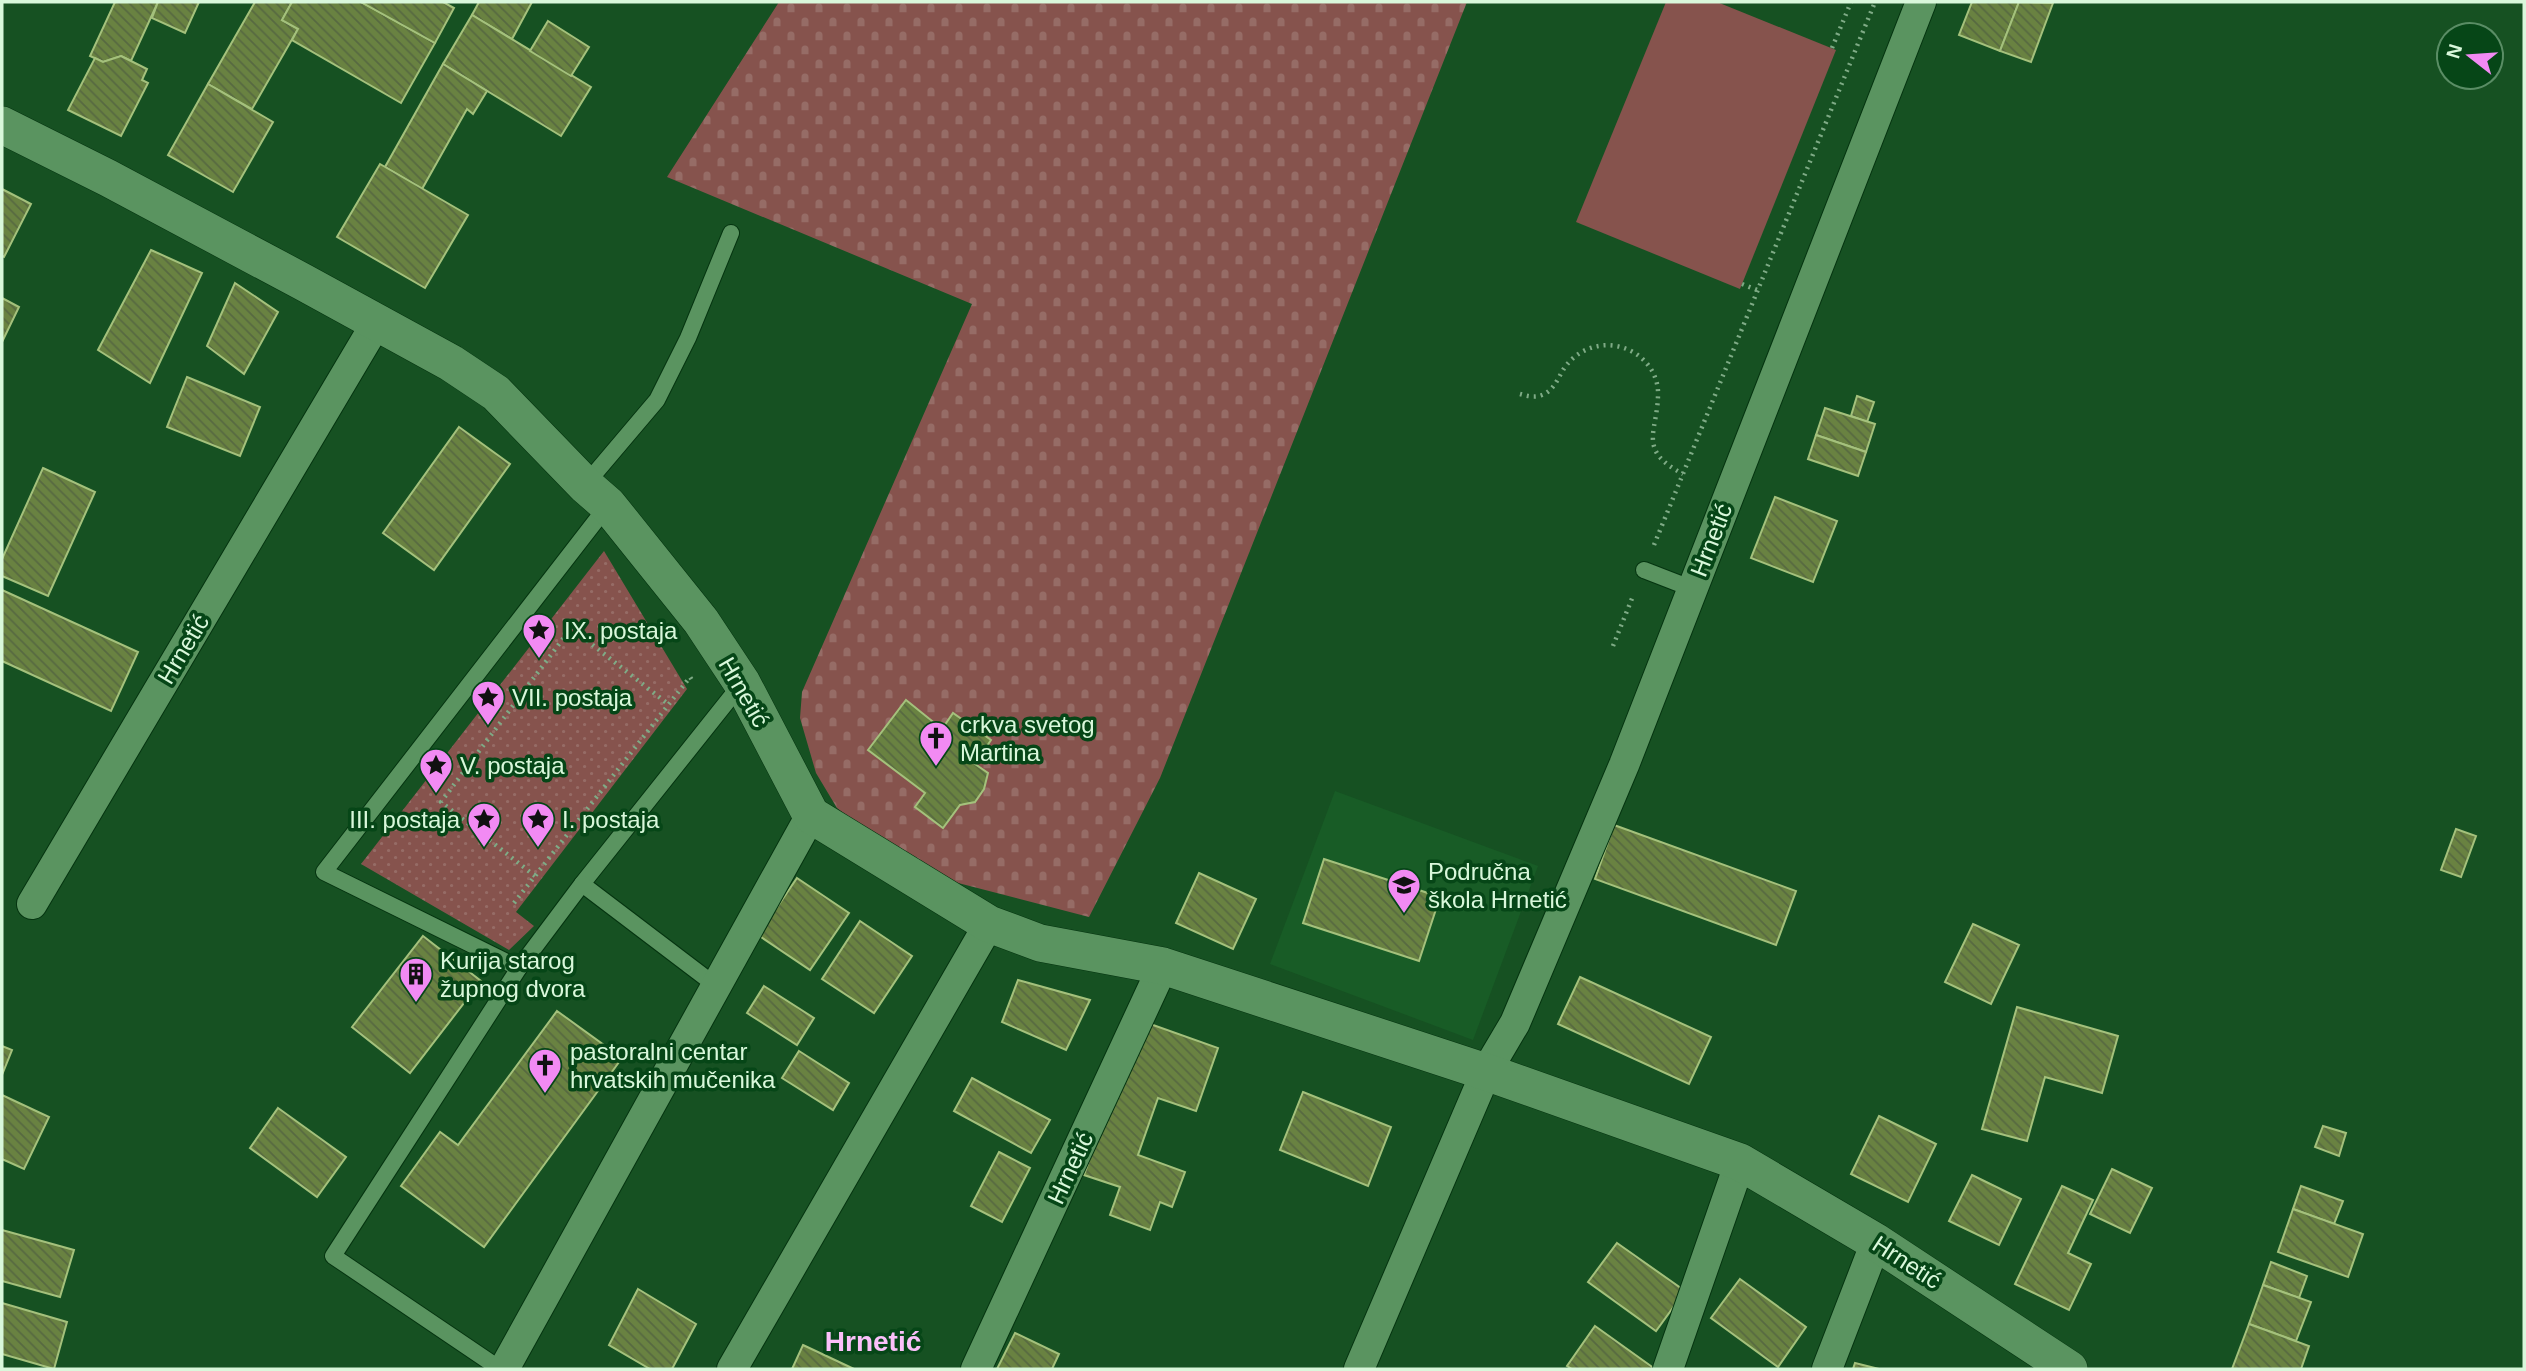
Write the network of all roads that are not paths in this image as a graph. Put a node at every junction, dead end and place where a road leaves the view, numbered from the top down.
1 (1921, 2) edge
2 (2, 125) edge
3 (731, 233) dead end
4 (377, 322) junction
5 (596, 495) junction
6 (1644, 570) road end
7 (1693, 589) junction
8 (742, 683) junction
9 (811, 816) junction
10 (582, 884) junction
11 (33, 904) dead end
12 (989, 924) junction
13 (1163, 966) junction
14 (519, 968) junction
15 (715, 985) junction
16 (1486, 1072) junction
17 (1740, 1162) junction
18 (1876, 1242) junction
19 (502, 1369) edge
20 (732, 1369) edge
21 (976, 1369) edge
22 (1359, 1369) edge
23 (1668, 1369) edge
24 (1827, 1369) edge
25 (2069, 1369) edge

1 - 7 street, Hrnetić
2 - 4 street, Hrnetić
3 - 5 lane
4 - 5 street, Hrnetić
4 - 11 street, Hrnetić
5 - 8 street, Hrnetić
5 - 14 lane
6 - 7 lane
7 - 16 street, Hrnetić
8 - 9 street, Hrnetić
8 - 10 lane
9 - 12 street, Hrnetić
9 - 15 street
10 - 14 lane
10 - 15 lane
12 - 13 street, Hrnetić
12 - 20 street
13 - 16 street, Hrnetić
13 - 21 street, Hrnetić
14 - 19 lane
15 - 19 street
16 - 17 street, Hrnetić
16 - 22 street
17 - 18 street, Hrnetić
17 - 23 street
18 - 24 street
18 - 25 street, Hrnetić

